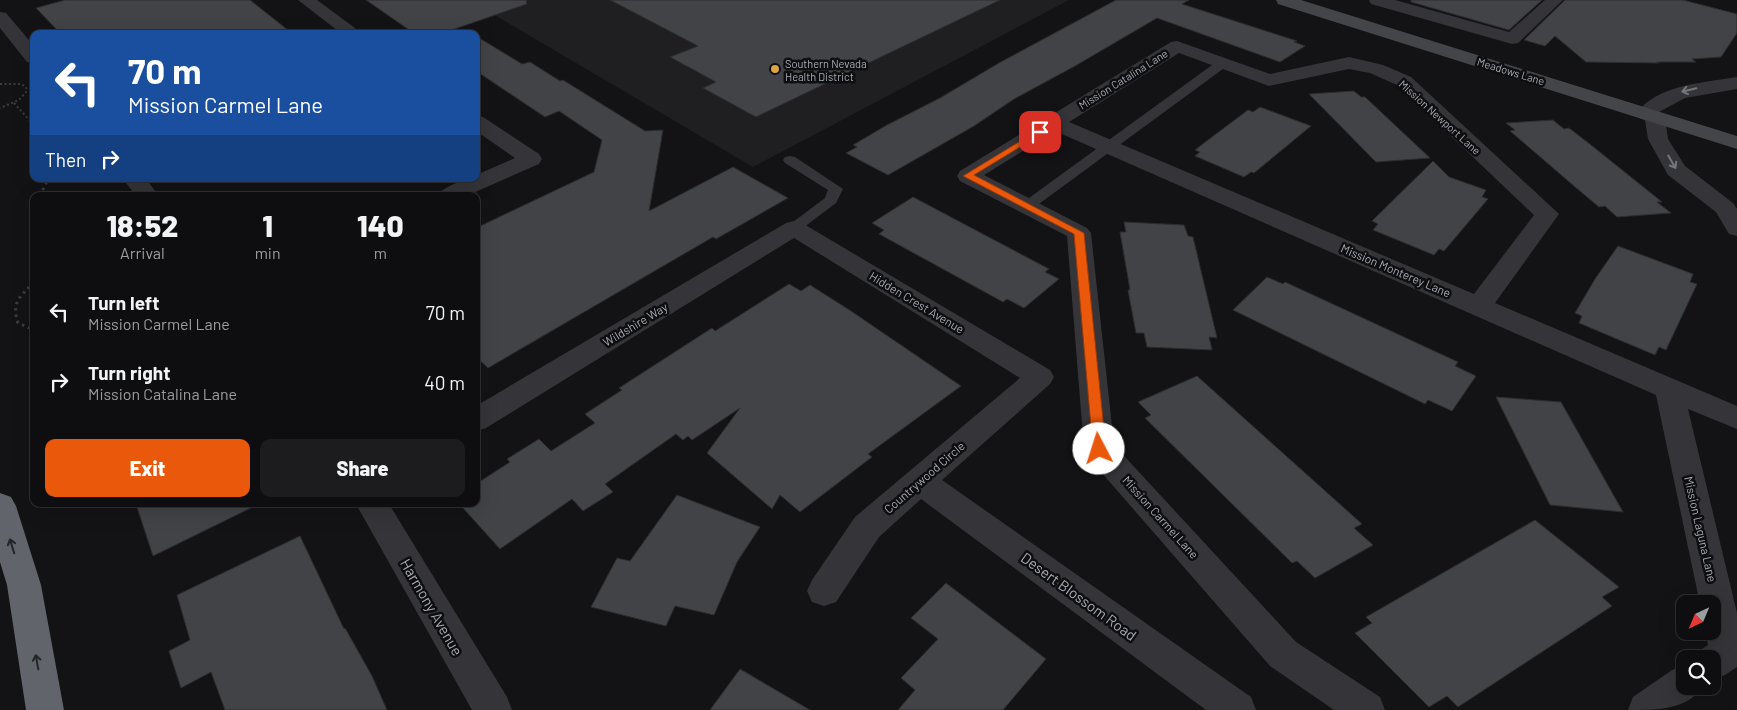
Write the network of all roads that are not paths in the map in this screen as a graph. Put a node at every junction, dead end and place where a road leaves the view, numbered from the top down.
1 (306, 0) edge
2 (1284, 0) edge
3 (1377, 0) edge
4 (1555, 0) edge
5 (0, 17) edge
6 (348, 30) edge
7 (1177, 46) joint
8 (30, 53) edge
9 (1223, 63) junction
10 (1737, 83) edge
11 (1651, 115) junction
12 (480, 123) edge
13 (1055, 123) junction
14 (1737, 142) edge
15 (1110, 146) junction
16 (790, 160) dead end
17 (968, 176) joint
18 (136, 182) edge
19 (479, 182) edge
20 (480, 182) edge
21 (145, 192) edge
22 (457, 192) edge
23 (1026, 206) junction
24 (1731, 207) edge
25 (794, 228) junction
26 (1737, 229) edge
27 (1479, 306) junction
28 (1040, 377) joint
29 (1669, 388) junction
30 (480, 418) edge
31 (1737, 418) edge
32 (920, 481) junction
33 (0, 506) edge
34 (374, 507) edge
35 (824, 591) dead end
36 (1721, 657) edge
37 (1676, 689) edge
38 (45, 710) edge
39 (493, 710) edge
40 (1237, 710) edge
41 (1366, 710) edge
42 (1647, 710) edge

1 - 6 street
2 - 11 street, Meadows Lane
3 - 4 street
5 - 8 street
7 - 9 street, Mission Newport Lane
7 - 13 street, Mission Catalina Lane
9 - 15 lane
9 - 27 street, Mission Newport Lane
10 -> 11 street
11 - 14 street, Meadows Lane
11 -> 24 street
12 - 20 street
13 - 15 street, Mission Monterey Lane
13 - 17 street, Mission Catalina Lane
15 - 23 lane
15 - 27 street, Mission Monterey Lane
16 - 25 lane
17 - 23 street, Mission Carmel Lane
18 - 21 street
19 - 22 street
23 - 41 street, Mission Carmel Lane
24 - 26 street
25 - 28 street, Hidden Crest Avenue
25 - 30 street, Wildshire Way
27 - 29 street, Mission Monterey Lane
28 - 32 street, Countrywood Circle
29 - 31 street, Mission Monterey Lane
29 - 36 street, Mission Laguna Lane
32 - 35 street, Countrywood Circle
32 - 40 street, Desert Blossom Road
38 -> 33 highway
34 - 39 street, Harmony Avenue
37 - 42 street

